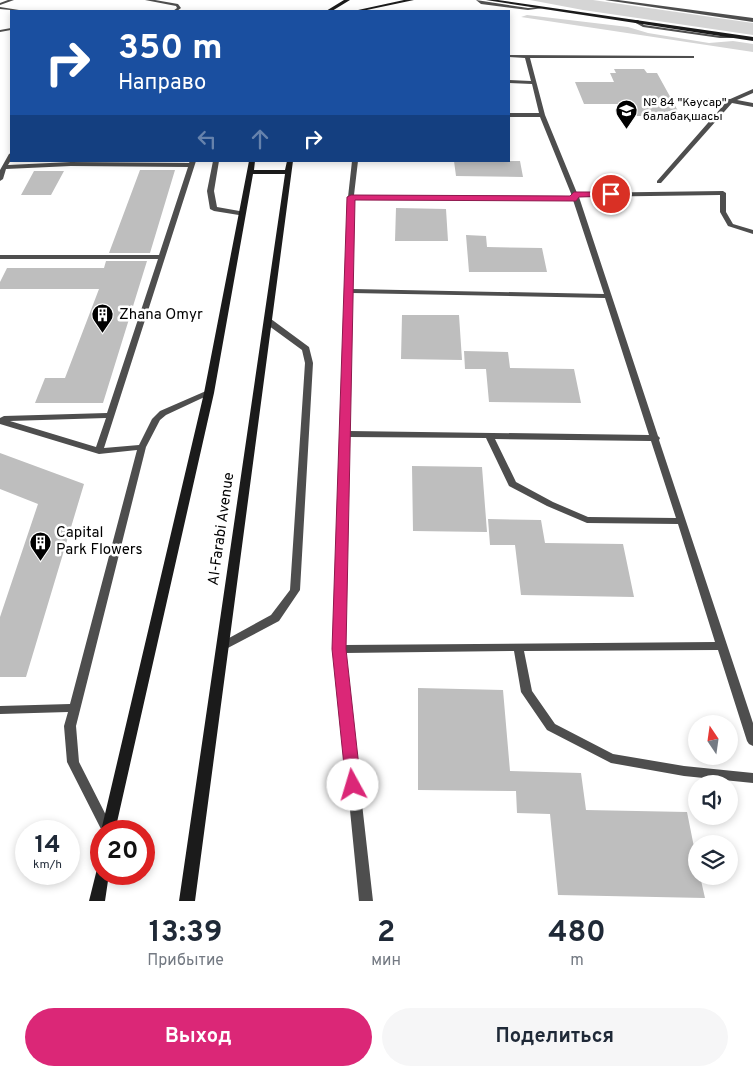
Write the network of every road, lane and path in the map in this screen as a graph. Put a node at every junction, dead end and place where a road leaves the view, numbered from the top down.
1 (12, 0) edge
2 (147, 0) edge
3 (335, 0) edge
4 (348, 0) edge
5 (378, 0) edge
6 (412, 0) edge
7 (478, 0) edge
8 (488, 0) edge
9 (607, 0) edge
10 (635, 0) edge
11 (627, 3) junction
12 (0, 6) edge
13 (541, 8) junction
14 (15, 10) edge
15 (176, 10) edge
16 (331, 10) edge
17 (362, 10) edge
18 (365, 10) edge
19 (753, 20) edge
20 (753, 38) edge
21 (510, 56) edge
22 (527, 56) junction
23 (692, 58) dead end
24 (510, 82) edge
25 (534, 83) junction
26 (753, 91) edge
27 (684, 100) dead end
28 (730, 101) junction
29 (753, 105) edge
30 (510, 115) edge
31 (542, 115) junction
32 (10, 157) edge
33 (216, 162) edge
34 (252, 162) edge
35 (290, 162) edge
36 (355, 162) edge
37 (192, 163) edge
38 (4, 168) junction
39 (250, 172) junction
40 (289, 172) junction
41 (0, 179) edge
42 (659, 182) dead end
43 (575, 196) junction
44 (351, 197) junction
45 (242, 214) junction
46 (753, 232) edge
47 (0, 257) edge
48 (161, 257) junction
49 (348, 291) junction
50 (608, 296) junction
51 (268, 321) junction
52 (209, 392) junction
53 (111, 415) junction
54 (0, 420) edge
55 (344, 434) junction
56 (489, 436) junction
57 (656, 438) junction
58 (142, 447) junction
59 (99, 450) junction
60 (682, 521) junction
61 (224, 646) junction
62 (722, 646) junction
63 (518, 647) junction
64 (339, 649) junction
65 (75, 708) junction
66 (0, 710) edge
67 (753, 741) edge
68 (753, 778) edge
69 (103, 820) edge
70 (112, 820) edge
71 (96, 885) edge
72 (99, 885) edge
73 (89, 901) edge
74 (97, 901) edge
75 (187, 901) edge
76 (366, 901) edge

1 - 12 lane
2 - 15 lane
3 - 16 main road
4 - 16 main road
5 - 17 main road
6 - 18 main road
7 - 13 lane
8 - 13 main road
9 - 11 street
10 - 11 street
11 - 19 street
12 - 14 lane
13 - 20 main road
21 - 22 lane
22 - 23 lane
22 - 25 lane
24 - 25 lane
25 - 31 lane
26 - 28 street
27 - 28 lane
28 - 29 street
28 - 42 street
30 - 31 lane
31 - 43 lane
32 - 38 lane
33 - 45 street
34 - 39 main road
35 - 40 main road, Al-Farabi Avenue
36 - 44 lane
37 - 38 lane
37 - 48 lane
38 - 41 lane
39 - 40 main road
39 - 45 main road
40 - 51 main road, Al-Farabi Avenue
43 - 44 lane
43 - 46 lane
43 - 50 lane
44 - 49 lane
45 - 52 main road
47 - 48 lane
48 - 53 lane
49 - 50 lane
49 - 55 lane
50 - 57 lane
51 - 61 main road, Al-Farabi Avenue
51 - 61 lane
52 - 58 lane
52 - 70 main road
53 - 54 lane
53 - 59 lane
54 - 59 lane
55 - 56 lane
55 - 64 lane
56 - 57 lane
56 - 60 lane
57 - 60 lane
58 - 59 lane
58 - 65 lane
60 - 62 lane
61 - 75 main road, Al-Farabi Avenue
62 - 63 lane
62 - 67 lane
63 - 64 lane
63 - 68 lane
64 - 76 lane
65 - 66 lane
65 - 69 lane
71 - 73 main road
72 - 74 main road

